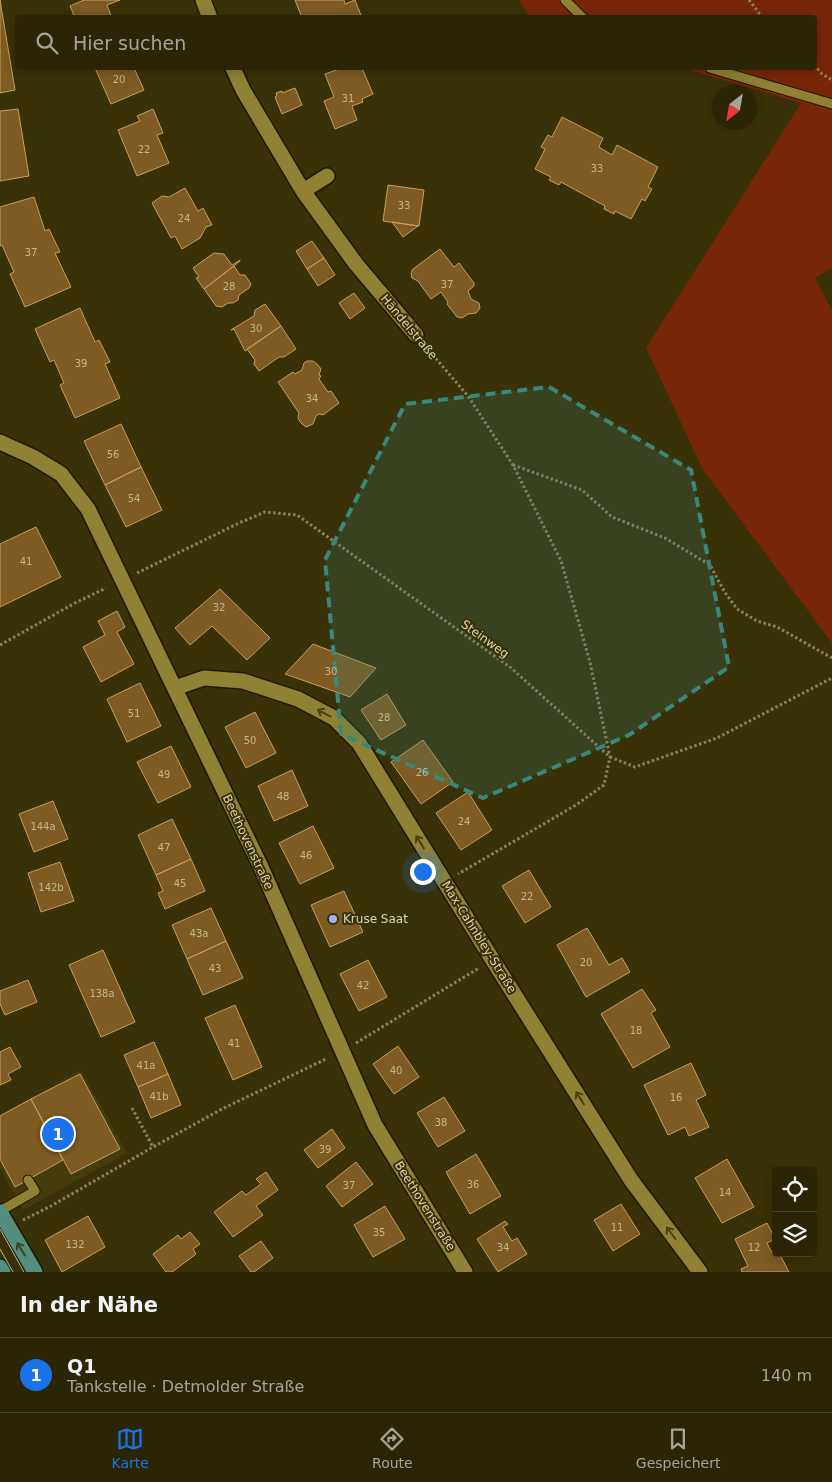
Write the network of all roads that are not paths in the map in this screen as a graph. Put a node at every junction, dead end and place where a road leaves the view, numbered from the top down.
1 (203, 0) edge
2 (565, 0) edge
3 (209, 15) edge
4 (580, 15) edge
5 (234, 70) edge
6 (717, 70) edge
7 (832, 104) edge
8 (327, 176) dead end
9 (303, 191) junction
10 (416, 335) road end
11 (0, 442) edge
12 (175, 688) junction
13 (28, 1180) dead end
14 (0, 1212) edge
15 (4, 1227) edge
16 (0, 1267) edge
17 (3, 1272) edge
18 (35, 1272) edge
19 (466, 1272) edge
20 (700, 1272) edge

1 - 3 street
2 - 4 lane
5 - 9 street, Händelstraße
6 - 7 lane
8 - 9 street
9 - 10 street, Händelstraße
11 - 12 street, Beethovenstraße
12 - 19 street, Beethovenstraße
20 -> 12 street, Max-Cahnbley-Straße
13 - 14 lane
14 - 15 main road
18 -> 15 main road
16 - 17 main road

